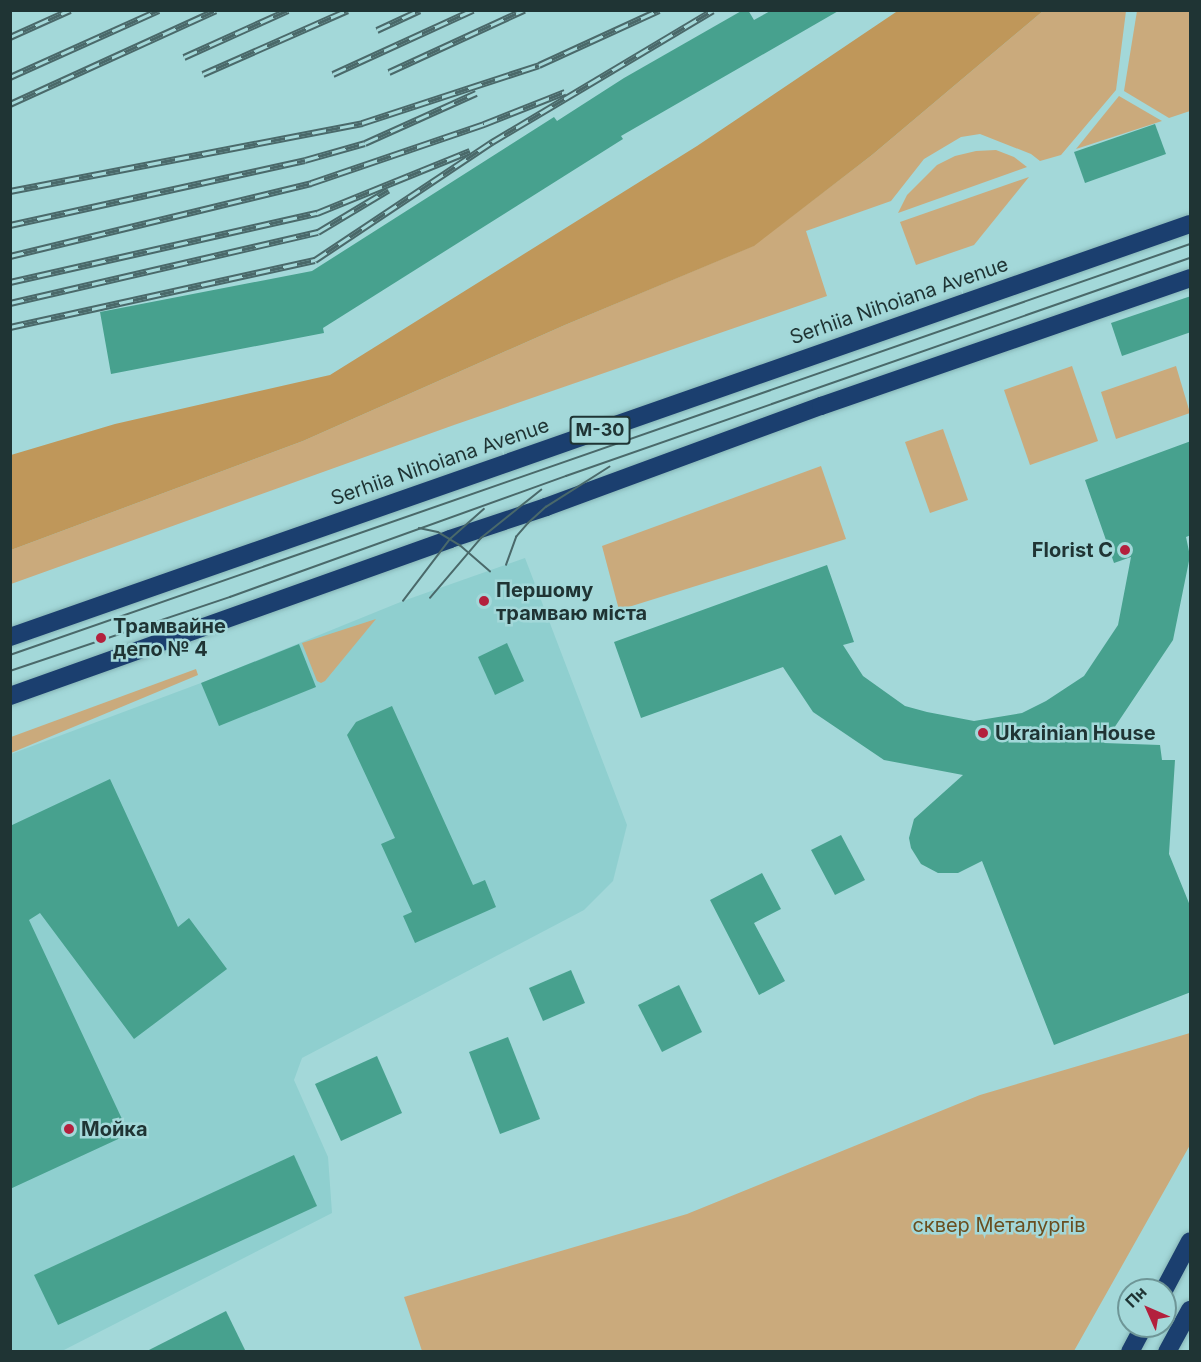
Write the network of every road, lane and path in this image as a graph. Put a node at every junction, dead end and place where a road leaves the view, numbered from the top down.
1 (1191, 224) edge
2 (1188, 279) edge
3 (10, 637) edge
4 (10, 696) edge
5 (1191, 1241) edge
6 (1171, 1278) edge
7 (1191, 1310) edge
8 (1138, 1338) edge
9 (1130, 1352) edge
10 (1167, 1352) edge

1 - 3 highway, Serhiia Nihoiana Avenue / М-30
2 - 4 highway, М-30
5 - 6 highway
7 - 10 highway
8 - 9 highway

